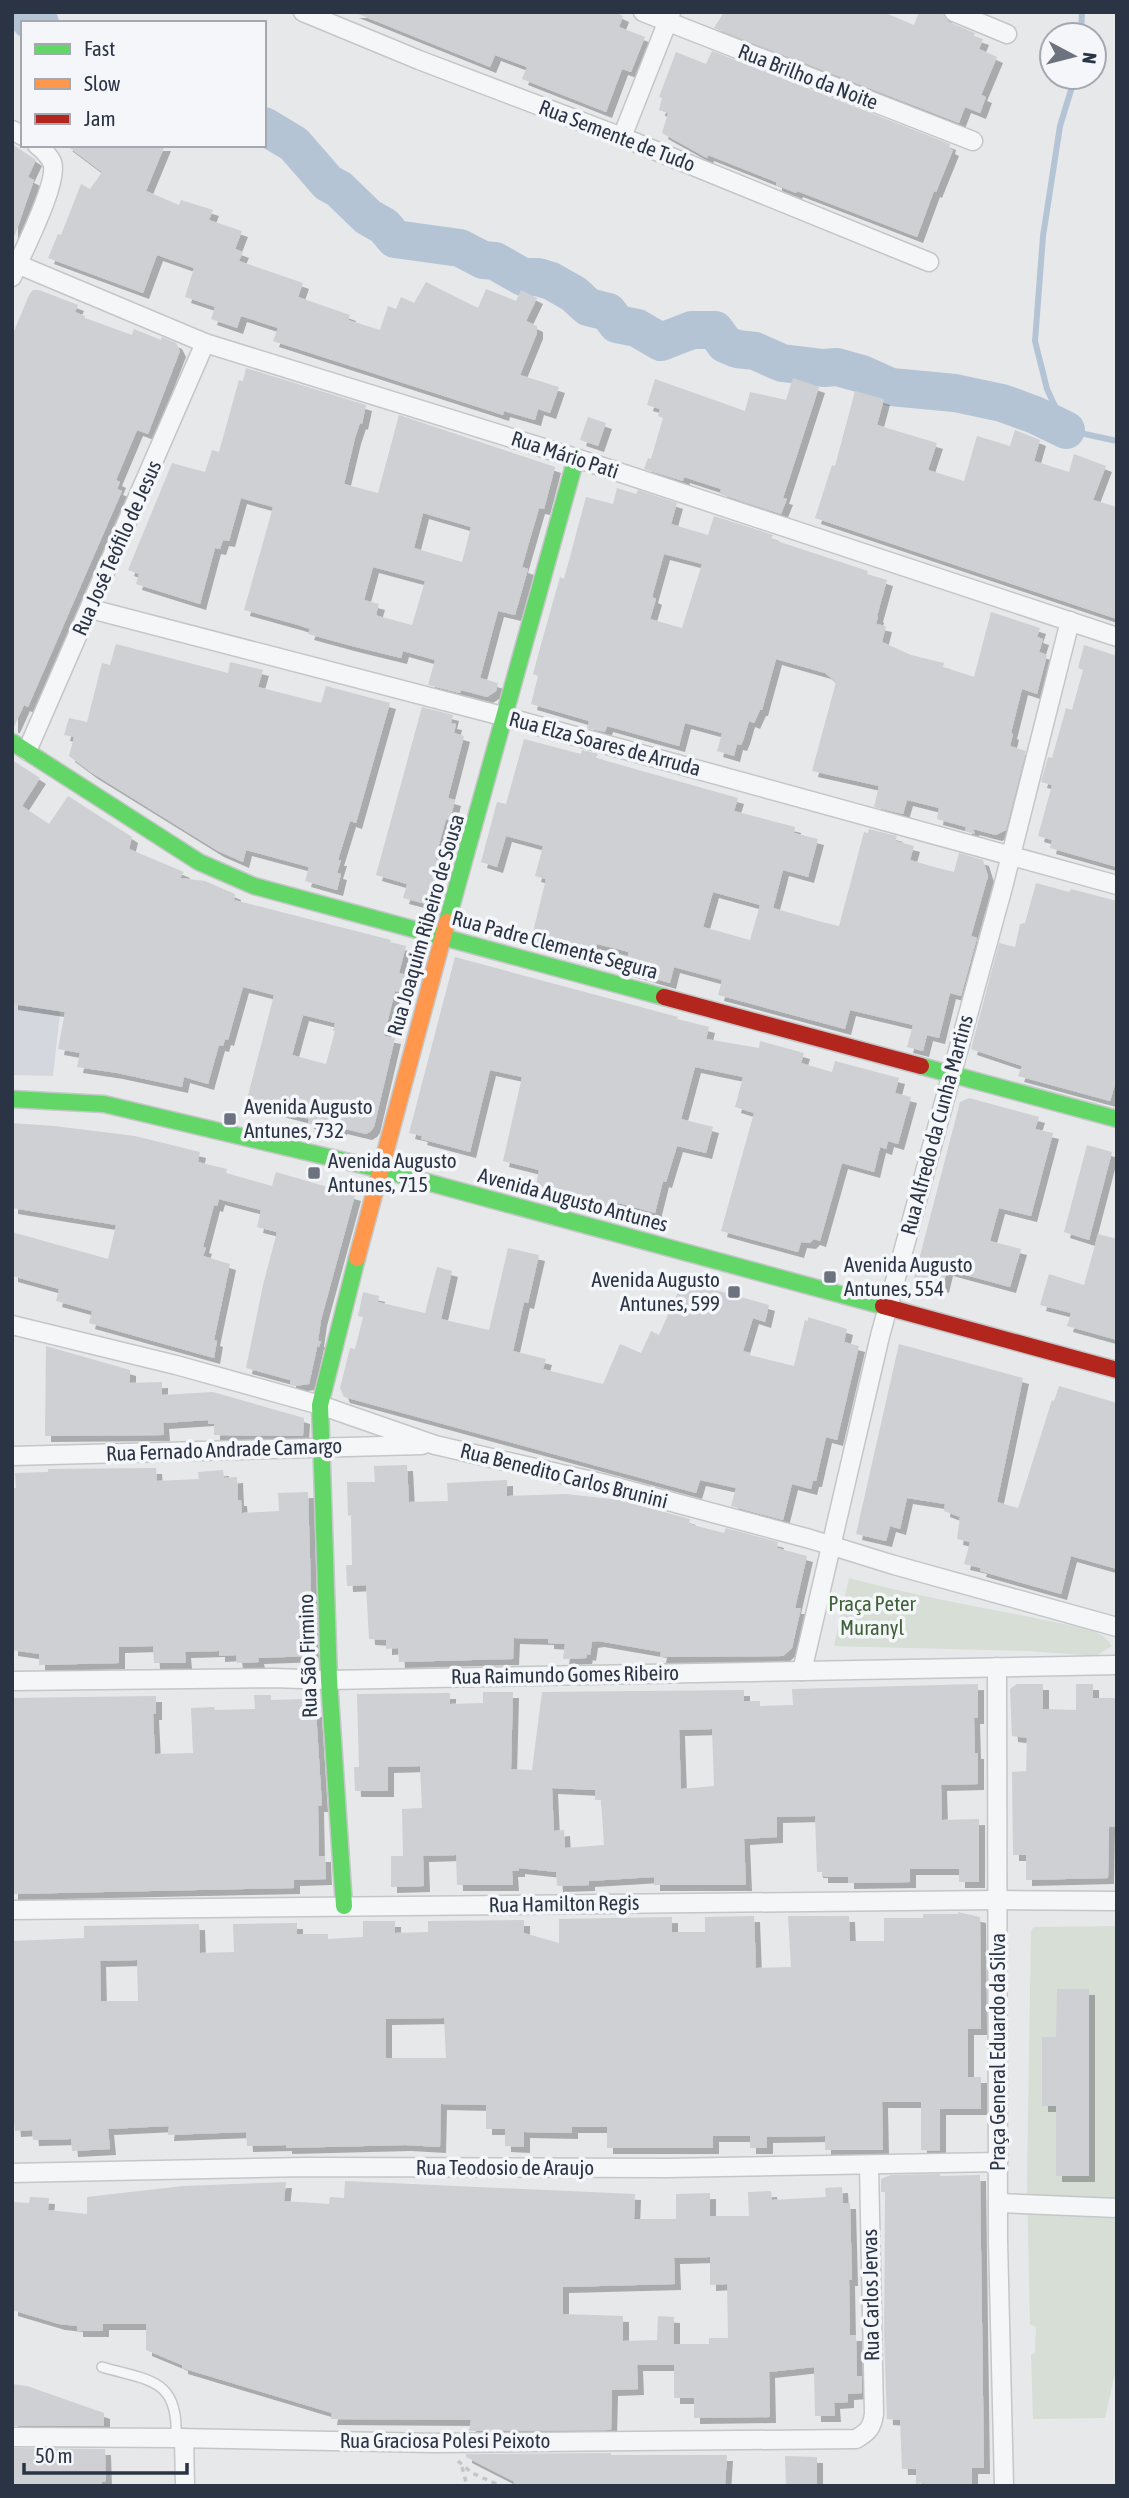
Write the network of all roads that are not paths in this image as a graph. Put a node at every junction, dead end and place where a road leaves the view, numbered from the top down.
1 (303, 12) edge
2 (643, 12) edge
3 (954, 12) edge
4 (669, 17) edge
5 (1007, 34) dead end
6 (622, 137) junction
7 (973, 141) dead end
8 (39, 147) edge
9 (929, 262) dead end
10 (15, 270) edge
11 (205, 343) junction
12 (576, 458) junction
13 (91, 609) junction
14 (1070, 621) junction
15 (1117, 637) edge
16 (506, 717) junction
17 (20, 747) edge
18 (1012, 856) junction
19 (1117, 885) edge
20 (444, 936) junction
21 (951, 1073) junction
22 (12, 1099) edge
23 (1117, 1119) edge
24 (379, 1169) junction
25 (888, 1307) junction
26 (12, 1325) edge
27 (1117, 1370) edge
28 (320, 1405) junction
29 (435, 1445) junction
30 (322, 1446) junction
31 (12, 1456) edge
32 (832, 1546) junction
33 (1117, 1627) edge
34 (1117, 1665) edge
35 (997, 1667) junction
36 (802, 1671) junction
37 (329, 1680) junction
38 (12, 1681) edge
39 (998, 1900) junction
40 (1117, 1901) edge
41 (344, 1906) junction
42 (12, 1910) edge
43 (998, 2162) junction
44 (869, 2166) junction
45 (12, 2174) edge
46 (998, 2203) junction
47 (1117, 2208) edge
48 (102, 2367) dead end
49 (873, 2424) joint
50 (12, 2437) edge
51 (180, 2438) junction
52 (185, 2486) edge
53 (1004, 2486) edge

1 - 6 street, Rua Semente de Tudo
2 - 4 street, Rua Brilho da Noite
3 - 5 street
4 - 6 street
4 - 7 street, Rua Brilho da Noite
6 - 9 street, Rua Semente de Tudo
8 - 10 street
10 - 11 street, Rua Mário Pati
11 - 12 street, Rua Mário Pati
11 - 13 street, Rua José Teófilo de Jesus
12 - 14 street, Rua Mário Pati
12 - 16 street, Rua Joaquim Ribeiro de Sousa
13 - 16 street, Rua Elza Soares de Arruda
13 - 17 street, Rua José Teófilo de Jesus
14 - 15 street, Rua Mário Pati
14 - 18 street, Rua Alfredo da Cunha Martins
16 - 18 street, Rua Elza Soares de Arruda
16 - 20 street, Rua Joaquim Ribeiro de Sousa
17 - 20 street, Rua Padre Clemente Segura
18 - 19 street, Rua Elza Soares de Arruda
18 - 21 street, Rua Alfredo da Cunha Martins
20 - 21 street, Rua Padre Clemente Segura
20 - 24 street, Rua Joaquim Ribeiro de Sousa
21 - 23 street, Rua Padre Clemente Segura
21 - 25 street, Rua Alfredo da Cunha Martins
22 - 24 street, Avenida Augusto Antunes
24 - 25 street, Avenida Augusto Antunes
24 - 28 street, Rua Joaquim Ribeiro de Sousa
25 - 27 street, Avenida Augusto Antunes
25 - 32 street, Rua Alfredo da Cunha Martins
26 - 28 street, Rua Benedito Carlos Brunini
28 - 29 street, Rua Benedito Carlos Brunini
28 - 30 street, Rua São Firmino
29 - 30 street, Rua Fernado Andrade Camargo
29 - 32 street, Rua Benedito Carlos Brunini
30 - 31 street, Rua Fernado Andrade Camargo
30 - 37 street, Rua São Firmino
32 - 33 street, Rua Benedito Carlos Brunini
32 - 36 street, Rua Alfredo da Cunha Martins
34 - 35 street, Rua Raimundo Gomes Ribeiro
35 - 36 street, Rua Raimundo Gomes Ribeiro
35 - 39 street, Praça General Eduardo da Silva
36 - 37 street, Rua Raimundo Gomes Ribeiro
37 - 38 street, Rua Raimundo Gomes Ribeiro
37 - 41 street, Rua São Firmino
39 - 40 street, Rua Hamilton Regis
39 - 41 street, Rua Hamilton Regis
39 - 43 street, Praça General Eduardo da Silva
41 - 42 street, Rua Hamilton Regis
43 - 44 street, Rua Teodosio de Araujo
43 - 46 street, Praça General Eduardo da Silva
44 - 45 street, Rua Teodosio de Araujo
44 - 49 street, Rua Carlos Jervas
46 - 47 street
46 - 53 street, Praça General Eduardo da Silva
48 - 51 lane
49 - 51 street, Rua Graciosa Polesi Peixoto
50 - 51 street, Rua Graciosa Polesi Peixoto
51 - 52 street

